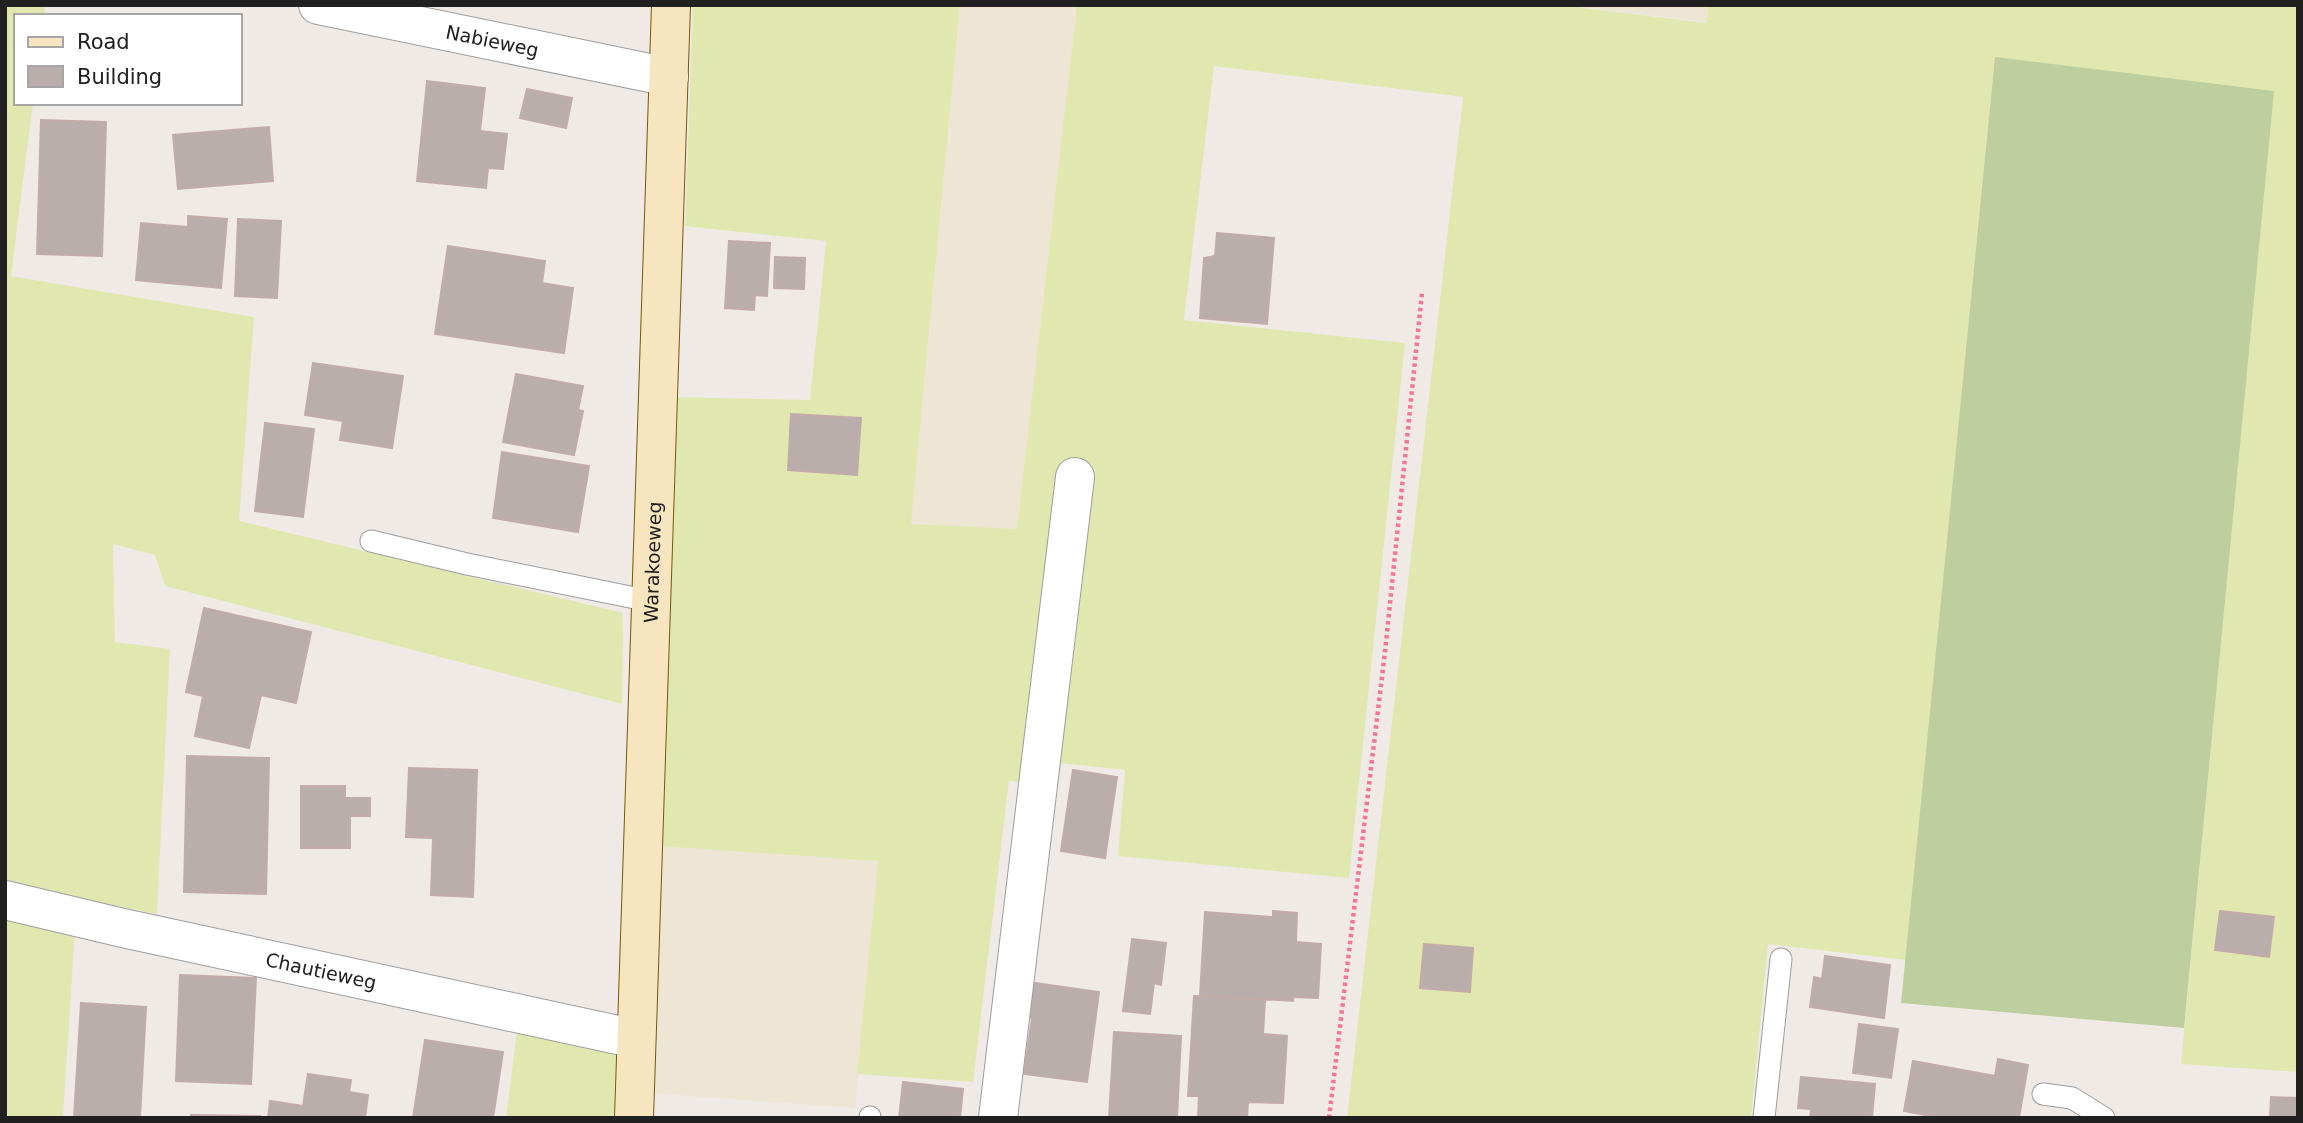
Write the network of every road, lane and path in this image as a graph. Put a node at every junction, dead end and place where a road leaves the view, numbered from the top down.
1 (318, 5) edge
2 (671, 5) edge
3 (669, 77) junction
4 (1422, 293) dead end
5 (1075, 477) dead end
6 (371, 541) dead end
7 (650, 601) junction
8 (5, 900) edge
9 (1781, 958) dead end
10 (636, 1039) junction
11 (2043, 1094) dead end
12 (634, 1118) edge
13 (998, 1118) edge
14 (1328, 1118) edge
15 (1764, 1118) edge
16 (2104, 1118) edge

1 - 3 street, Nabieweg
2 - 3 street, Warakoeweg
3 - 7 street, Warakoeweg
4 - 14 path
5 - 13 street
6 - 7 lane
7 - 10 street, Warakoeweg
8 - 10 street, Chautieweg
9 - 15 lane
10 - 12 street, Warakoeweg
11 - 16 lane

